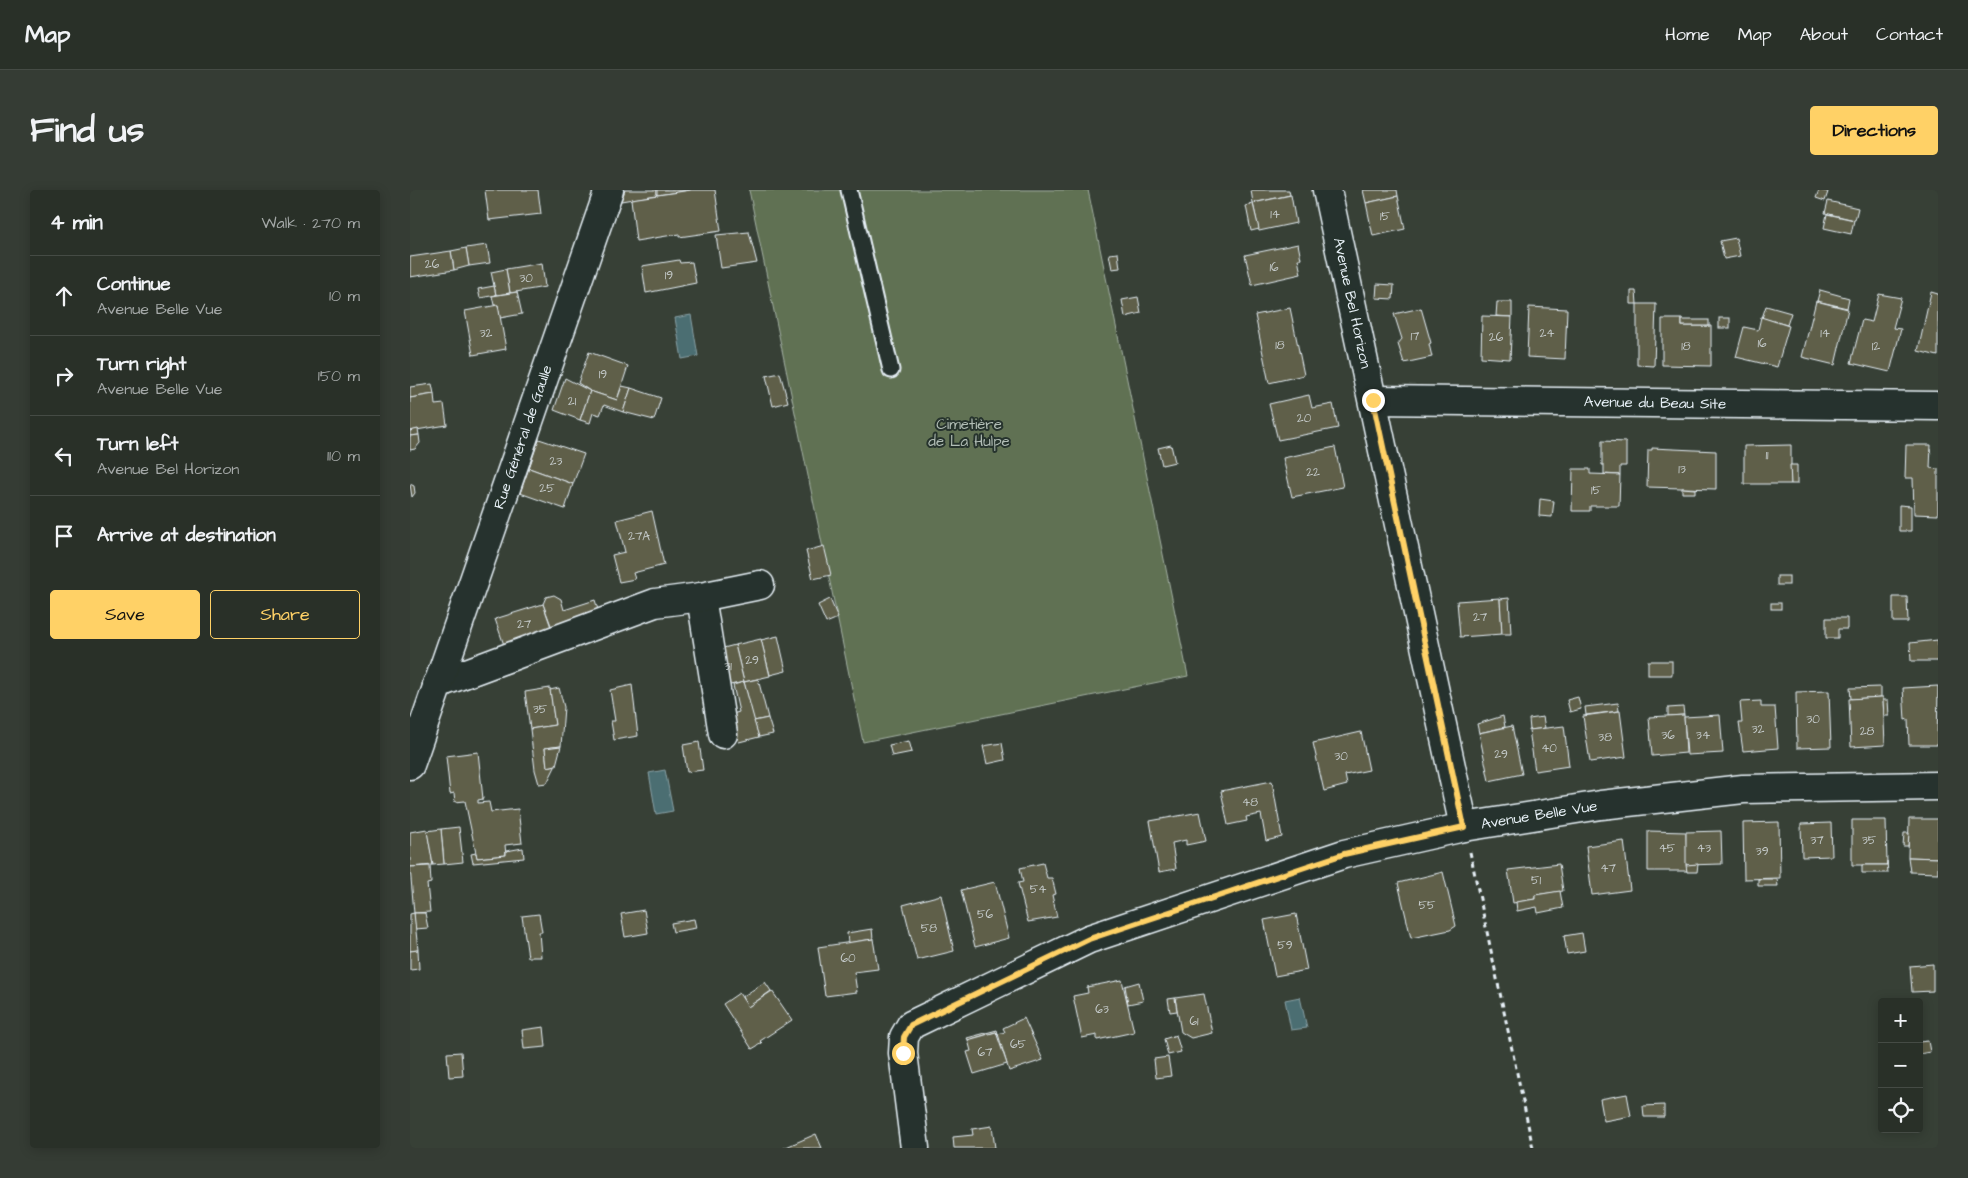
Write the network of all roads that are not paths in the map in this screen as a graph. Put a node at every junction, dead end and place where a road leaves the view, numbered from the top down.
1 (609, 190) edge
2 (849, 190) edge
3 (1327, 190) edge
4 (891, 370) dead end
5 (1373, 400) junction
6 (1938, 406) edge
7 (760, 585) dead end
8 (701, 597) junction
9 (437, 684) junction
10 (723, 734) dead end
11 (410, 765) edge
12 (1938, 786) edge
13 (1464, 827) junction
14 (915, 1148) edge

1 - 9 street, Rue Général de Gaulle
2 - 4 lane
3 - 5 street, Avenue Bel Horizon
5 - 6 street, Avenue du Beau Site
5 - 13 street, Avenue Bel Horizon
7 - 8 street
8 - 9 street
8 - 10 street
9 - 11 street, Rue Général de Gaulle
12 - 13 street, Avenue Belle Vue
13 - 14 street, Avenue Belle Vue

